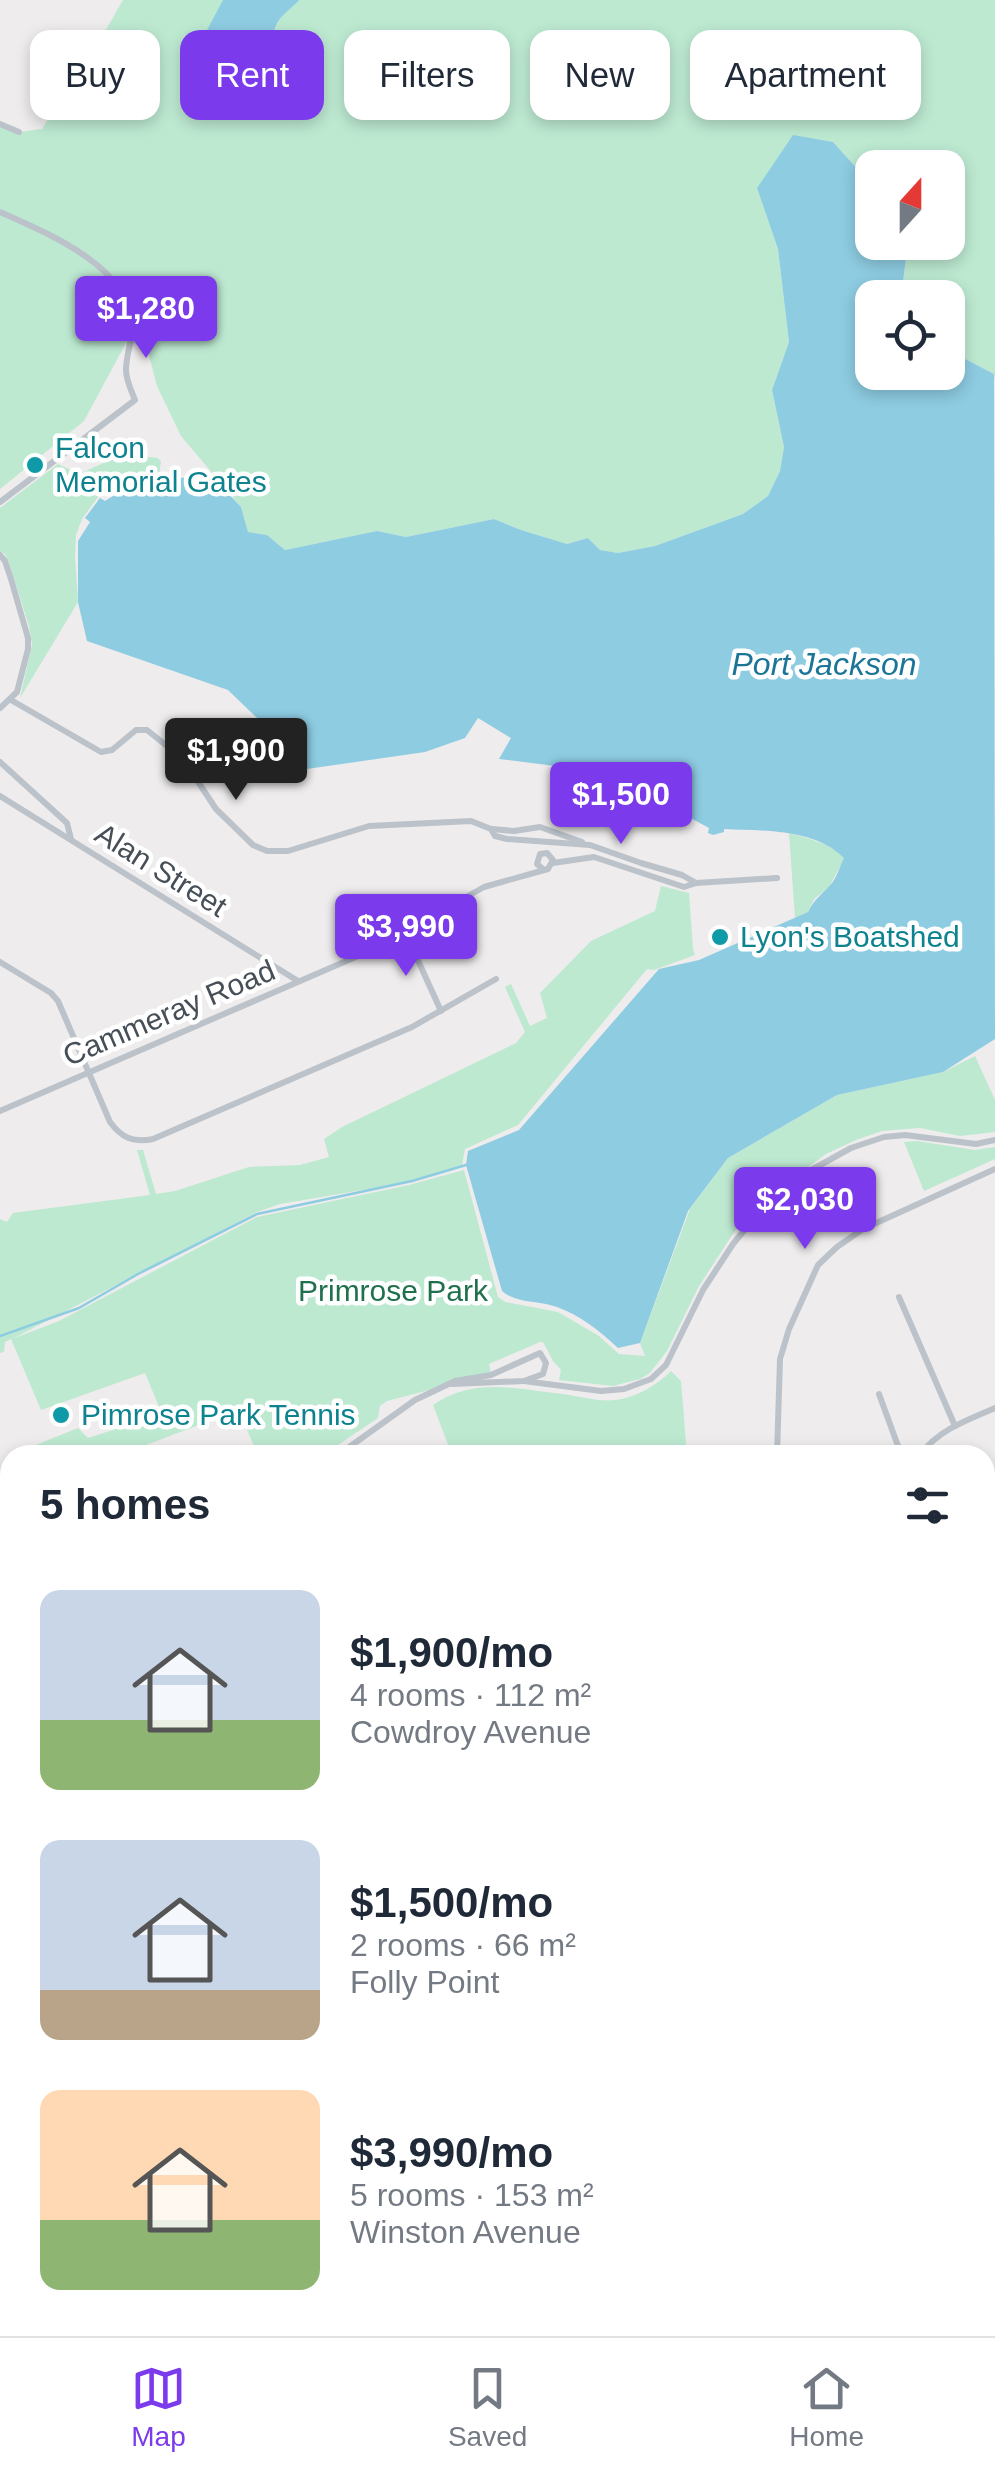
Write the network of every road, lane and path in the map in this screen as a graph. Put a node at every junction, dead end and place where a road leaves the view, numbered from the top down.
1 (0, 124) edge
2 (19, 132) dead end
3 (0, 212) edge
4 (0, 502) edge
5 (0, 555) edge
6 (11, 700) junction
7 (0, 708) edge
8 (0, 762) edge
9 (0, 796) edge
10 (491, 829) junction
11 (71, 840) junction
12 (526, 840) junction
13 (590, 845) junction
14 (547, 855) junction
15 (777, 878) dead end
16 (696, 884) junction
17 (405, 932) junction
18 (0, 962) edge
19 (496, 980) dead end
20 (299, 982) junction
21 (441, 1011) junction
22 (88, 1072) junction
23 (0, 1111) edge
24 (995, 1140) edge
25 (995, 1169) edge
26 (899, 1297) dead end
27 (524, 1381) junction
28 (452, 1384) junction
29 (878, 1394) dead end
30 (995, 1408) edge
31 (955, 1426) junction
32 (352, 1445) edge
33 (778, 1445) edge
34 (898, 1445) edge
35 (929, 1445) edge

1 - 2 street
3 - 4 street
5 - 6 street
6 - 7 street
6 - 10 street
8 - 11 street
9 - 11 street, Alan Street
10 - 12 street
10 - 13 street
11 - 20 street, Alan Street
12 - 14 street
12 - 14 street
13 - 14 street
13 - 16 street
14 - 16 street
14 - 17 street, Cammeray Road
15 - 16 street
17 - 20 street, Cammeray Road
17 - 21 street
18 - 22 street
19 - 21 street
20 - 22 street, Cammeray Road
21 - 22 street
22 - 23 street, Cammeray Road
24 - 27 street
25 - 33 street
26 - 31 street
27 - 28 street
27 - 28 street
28 - 32 street
29 - 34 street
30 - 31 street
31 - 35 street

